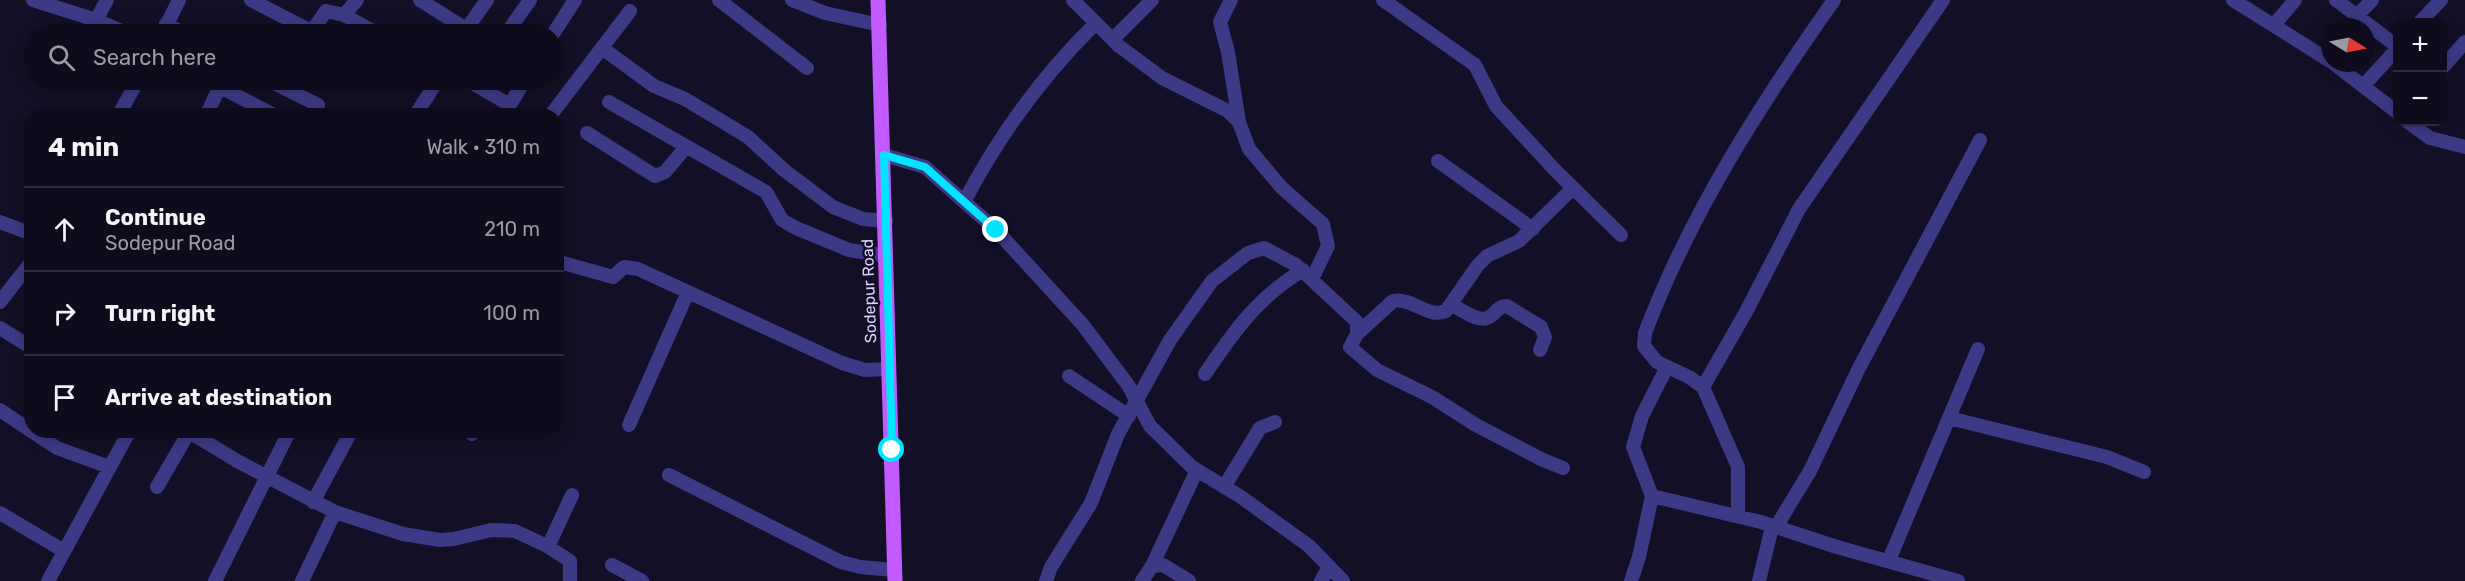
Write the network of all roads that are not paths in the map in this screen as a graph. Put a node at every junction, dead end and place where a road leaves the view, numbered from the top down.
1 (33, 0) edge
2 (107, 0) edge
3 (179, 0) edge
4 (251, 0) edge
5 (357, 0) edge
6 (420, 0) edge
7 (487, 0) edge
8 (530, 0) edge
9 (575, 0) edge
10 (719, 0) edge
11 (792, 0) edge
12 (878, 0) edge
13 (1073, 0) edge
14 (1152, 0) edge
15 (1231, 0) edge
16 (1383, 0) edge
17 (1834, 0) edge
18 (1943, 0) edge
19 (2295, 0) edge
20 (2336, 0) edge
21 (2372, 0) edge
22 (2441, 0) edge
23 (2241, 2) edge
24 (438, 5) edge
25 (630, 11) dead end
26 (344, 15) junction
27 (2356, 18) edge
28 (2362, 18) edge
29 (2424, 18) edge
30 (96, 20) junction
31 (1096, 23) junction
32 (105, 24) edge
33 (167, 24) edge
34 (297, 24) edge
35 (317, 24) edge
36 (360, 24) edge
37 (458, 24) edge
38 (473, 24) edge
39 (513, 24) edge
40 (559, 24) edge
41 (880, 25) junction
42 (2274, 26) junction
43 (2375, 32) edge
44 (1113, 39) junction
45 (2465, 42) edge
46 (2393, 44) edge
47 (602, 48) junction
48 (2393, 52) edge
49 (2321, 54) edge
50 (2447, 62) edge
51 (807, 68) dead end
52 (2346, 72) edge
53 (2363, 86) junction
54 (132, 90) edge
55 (218, 90) edge
56 (227, 90) edge
57 (296, 90) edge
58 (432, 90) edge
59 (480, 90) edge
60 (519, 90) edge
61 (609, 102) dead end
62 (318, 105) dead end
63 (122, 108) edge
64 (210, 108) edge
65 (261, 108) edge
66 (420, 108) edge
67 (503, 108) edge
68 (507, 108) edge
69 (556, 108) edge
70 (2393, 110) edge
71 (1239, 122) junction
72 (2414, 126) edge
73 (587, 133) dead end
74 (1980, 140) dead end
75 (687, 147) junction
76 (2465, 147) edge
77 (884, 155) junction
78 (1438, 161) dead end
79 (1573, 188) junction
80 (964, 202) junction
81 (886, 221) junction
82 (0, 223) edge
83 (1533, 229) junction
84 (24, 231) edge
85 (1621, 235) dead end
86 (886, 256) junction
87 (564, 263) edge
88 (24, 271) edge
89 (1307, 274) junction
90 (688, 292) junction
91 (0, 302) edge
92 (1452, 305) junction
93 (0, 328) edge
94 (1357, 334) junction
95 (24, 343) edge
96 (1978, 349) dead end
97 (1540, 351) dead end
98 (1667, 366) junction
99 (890, 369) junction
100 (1205, 374) dead end
101 (1069, 376) dead end
102 (1703, 387) junction
103 (1136, 403) junction
104 (0, 410) edge
105 (1129, 416) junction
106 (1949, 418) junction
107 (1275, 422) dead end
108 (629, 425) dead end
109 (24, 426) edge
110 (42, 438) edge
111 (125, 438) edge
112 (184, 438) edge
113 (200, 438) edge
114 (286, 438) edge
115 (348, 438) edge
116 (109, 467) junction
117 (1563, 468) dead end
118 (1197, 470) junction
119 (2144, 472) dead end
120 (669, 475) dead end
121 (266, 477) junction
122 (157, 487) dead end
123 (1224, 487) junction
124 (572, 495) dead end
125 (1652, 496) junction
126 (313, 502) junction
127 (335, 512) junction
128 (0, 513) edge
129 (1738, 516) junction
130 (1774, 527) junction
131 (548, 547) junction
132 (64, 551) junction
133 (1889, 560) junction
134 (612, 565) dead end
135 (1152, 566) junction
136 (1329, 567) junction
137 (895, 575) edge
138 (48, 581) edge
139 (215, 581) edge
140 (302, 581) edge
141 (570, 581) edge
142 (642, 581) edge
143 (1046, 581) edge
144 (1142, 581) edge
145 (1189, 581) edge
146 (1321, 581) edge
147 (1343, 581) edge
148 (1630, 581) edge
149 (1759, 581) edge
150 (1958, 581) edge

1 - 30 street
2 - 30 street
3 - 33 street
4 - 34 street
5 - 26 street
6 - 24 street
7 - 38 street
8 - 39 street
9 - 40 street
10 - 51 street
11 - 41 street
12 - 41 main road, Sodepur Road
13 - 31 street
14 - 44 street
15 - 71 street
16 - 79 street
17 - 98 street
18 - 102 street
19 - 42 street
20 - 27 street
21 - 28 street
22 - 29 street
23 - 42 street
24 - 37 street
25 - 47 street
26 - 35 street
26 - 36 street
30 - 32 street
31 - 44 street
31 - 80 street
41 - 77 main road, Sodepur Road
42 - 49 street
43 - 46 street
44 - 71 street
45 - 50 street
47 - 69 street
47 - 81 street
48 - 53 street
52 - 53 street
53 - 70 street
54 - 63 street
55 - 64 street
56 - 65 street
57 - 62 street
58 - 66 street
59 - 67 street
60 - 68 street
61 - 75 street
71 - 89 street
72 - 76 street
73 - 75 street
74 - 130 street
75 - 86 street
77 - 80 street
77 - 81 main road, Sodepur Road
78 - 83 street
79 - 83 street
79 - 85 street
80 - 103 street
81 - 86 main road, Sodepur Road
82 - 84 street
83 - 92 street
86 - 99 main road, Sodepur Road
87 - 90 street
88 - 91 street
89 - 94 street
89 - 100 street
89 - 103 street
90 - 99 street
90 - 108 street
92 - 94 street
92 - 97 street
93 - 95 street
94 - 117 street
96 - 106 street
98 - 102 street
98 - 125 street
99 - 137 main road, Sodepur Road
101 - 105 street
102 - 129 street
103 - 105 street
103 - 118 street
104 - 109 street
105 - 143 street
106 - 119 street
106 - 133 street
107 - 123 street
110 - 116 street
111 - 116 street
112 - 122 street
113 - 121 street
114 - 121 street
115 - 126 street
116 - 132 street
118 - 123 street
118 - 135 street
120 - 137 street
121 - 126 street
121 - 139 street
123 - 136 street
124 - 131 street
125 - 129 street
125 - 148 street
126 - 127 street
127 - 131 street
127 - 140 street
128 - 132 street
129 - 130 street
130 - 133 street
130 - 149 street
131 - 141 street
132 - 138 street
133 - 150 street
134 - 142 street
135 - 144 street
135 - 145 street
136 - 146 street
136 - 147 street

